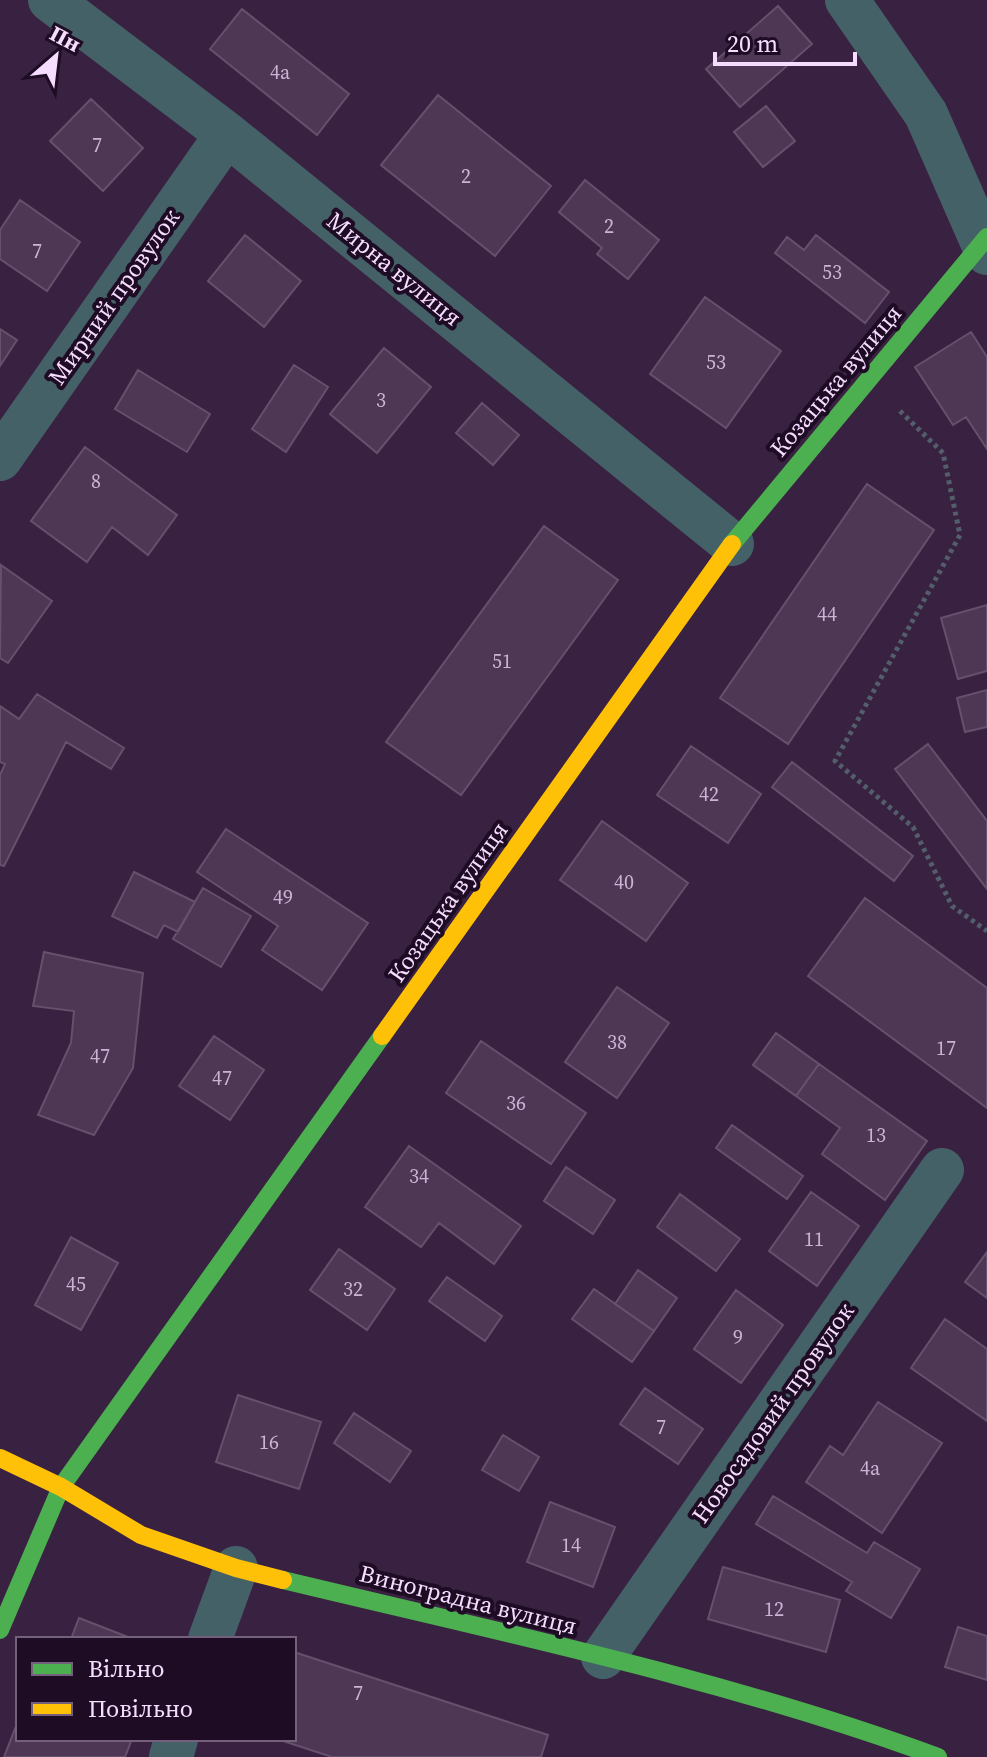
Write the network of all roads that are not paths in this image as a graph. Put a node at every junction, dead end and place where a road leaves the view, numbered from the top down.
1 (50, 0) edge
2 (847, 0) edge
3 (227, 134) junction
4 (985, 244) edge
5 (0, 459) edge
6 (732, 544) junction
7 (942, 1170) dead end
8 (0, 1458) edge
9 (61, 1487) junction
10 (236, 1568) junction
11 (0, 1630) edge
12 (211, 1637) edge
13 (603, 1657) junction
14 (938, 1757) edge

1 - 3 street, Мирна вулиця
2 - 4 street
3 - 5 street, Мирний провулок
3 - 6 street, Мирна вулиця
4 - 6 street, Козацька вулиця
6 - 9 street, Козацька вулиця
7 - 13 street, Новосадовий провулок
8 - 9 street, Виноградна вулиця
9 - 10 street, Виноградна вулиця
9 - 11 street, Козацька вулиця
10 - 12 street
10 - 13 street, Виноградна вулиця
13 - 14 street, Виноградна вулиця

